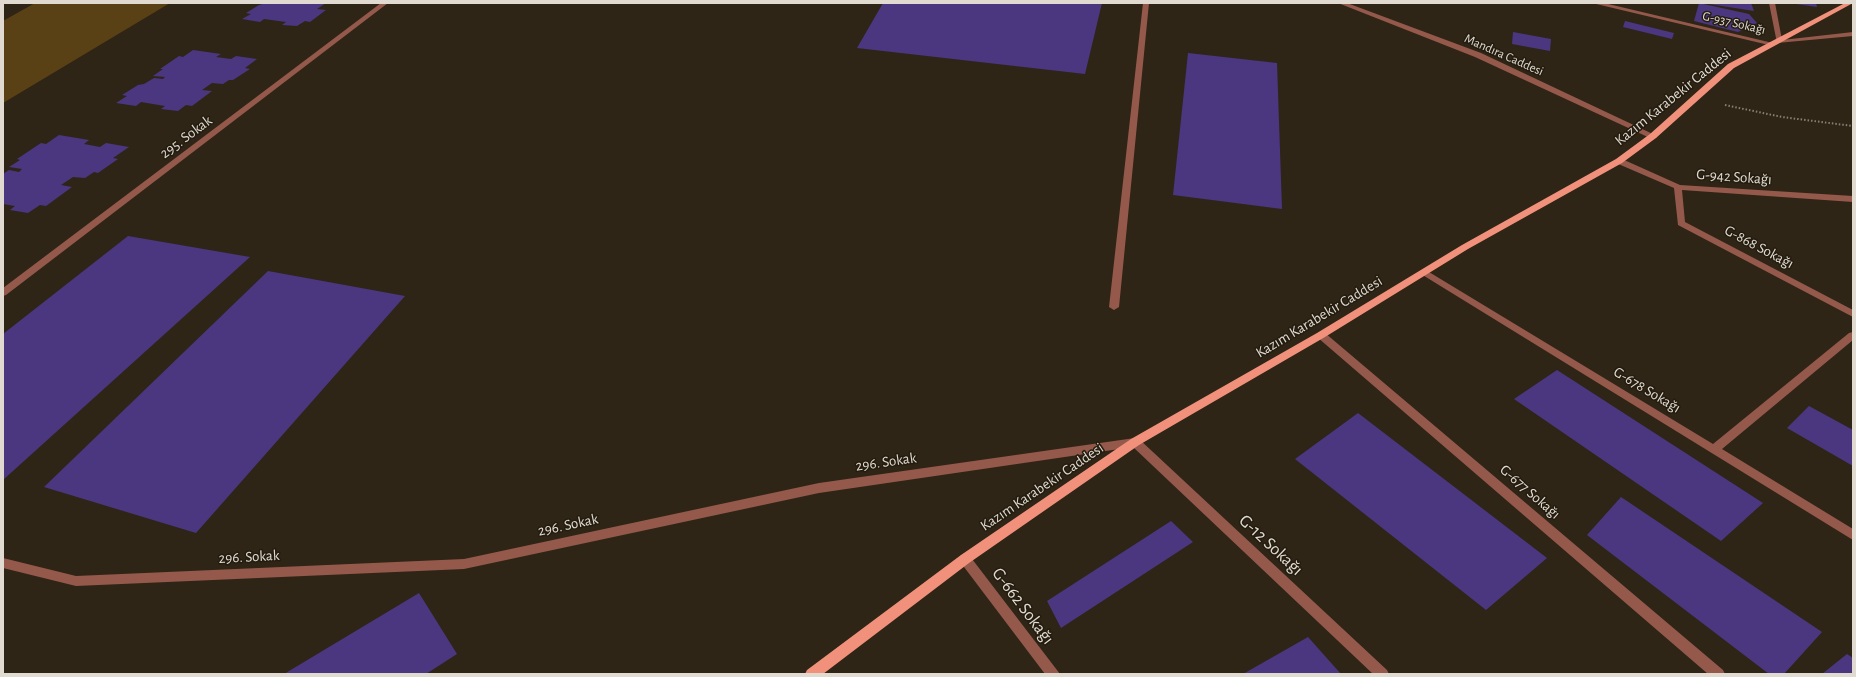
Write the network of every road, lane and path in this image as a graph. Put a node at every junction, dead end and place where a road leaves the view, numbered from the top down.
1 (385, 3) edge
2 (1146, 3) edge
3 (1341, 3) edge
4 (1595, 3) edge
5 (1633, 3) edge
6 (1772, 3) edge
7 (1850, 3) edge
8 (1633, 12) junction
9 (1853, 34) edge
10 (1776, 43) junction
11 (1696, 98) junction
12 (1853, 126) edge
13 (1653, 136) junction
14 (1619, 161) junction
15 (1678, 187) junction
16 (1853, 199) edge
17 (1424, 272) junction
18 (3, 293) edge
19 (1114, 307) dead end
20 (1853, 314) edge
21 (1321, 335) junction
22 (1853, 335) edge
23 (1135, 442) junction
24 (1714, 449) junction
25 (1853, 535) edge
26 (965, 559) junction
27 (3, 563) edge
28 (812, 674) edge
29 (1053, 674) edge
30 (1382, 674) edge
31 (1718, 674) edge

1 - 18 street, 295. Sokak
2 - 19 street
3 - 13 street, Mandıra Caddesi
4 - 8 street, G-937 Sokağı
5 - 8 street
6 - 10 street
7 - 10 main road, Kazım Karabekir Caddesi
8 - 10 street, G-937 Sokağı
9 - 10 street, G-937 Sokağı
10 - 11 main road, Kazım Karabekir Caddesi
11 - 12 path
11 - 13 main road, Kazım Karabekir Caddesi
13 - 14 main road, Kazım Karabekir Caddesi
14 - 15 street, G-942 Sokağı
14 - 17 main road, Kazım Karabekir Caddesi
15 - 16 street, G-942 Sokağı
15 - 20 street, G-868 Sokağı
17 - 21 main road, Kazım Karabekir Caddesi
17 - 24 street, G-678 Sokağı
21 - 23 main road, Kazım Karabekir Caddesi
21 - 31 street, G-677 Sokağı
22 - 24 street
23 - 26 main road, Kazım Karabekir Caddesi
23 - 27 street, 296. Sokak
23 - 30 street, G-12 Sokağı
24 - 25 street, G-678 Sokağı
26 - 28 main road, Kazım Karabekir Caddesi
26 - 29 street, G-662 Sokağı

